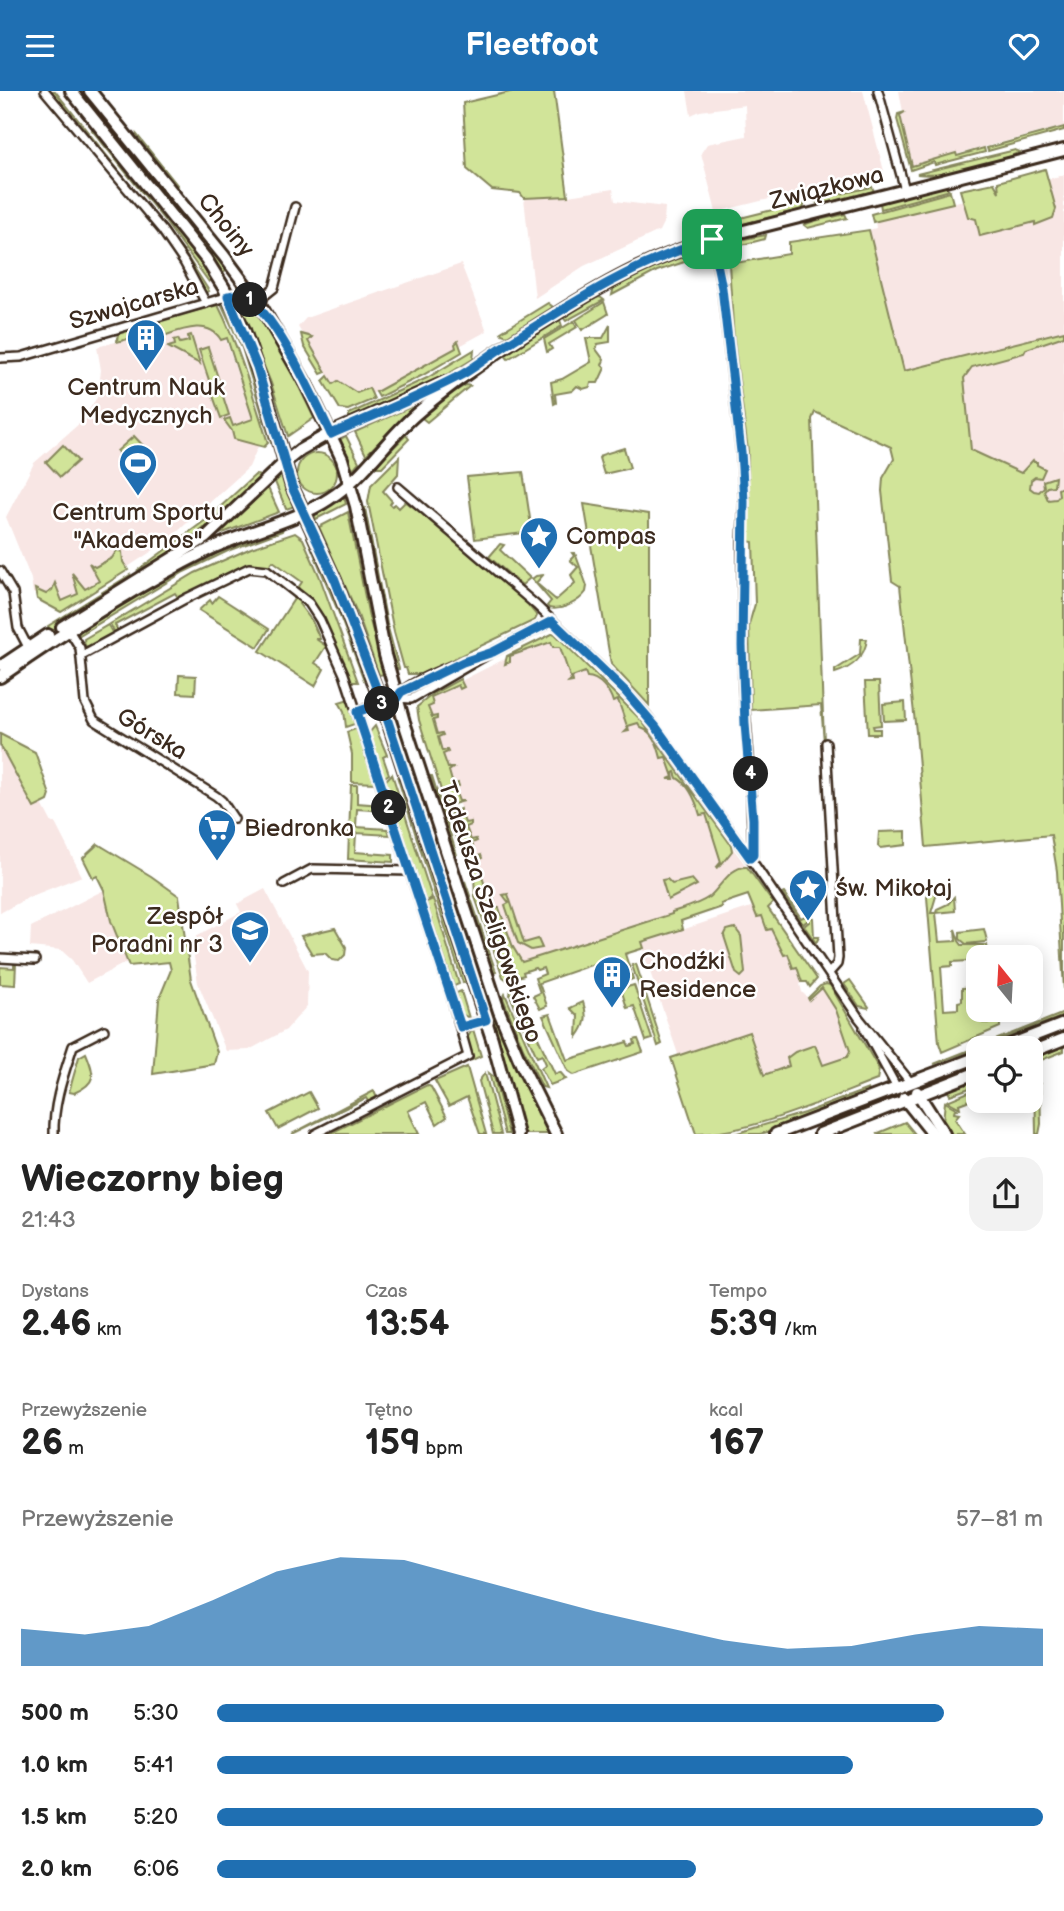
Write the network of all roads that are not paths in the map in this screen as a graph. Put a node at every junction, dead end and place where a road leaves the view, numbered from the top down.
1 (46, 91) edge
2 (71, 91) edge
3 (90, 91) edge
4 (878, 91) edge
5 (1064, 150) edge
6 (905, 190) junction
7 (295, 207) dead end
8 (712, 239) junction
9 (269, 291) junction
10 (249, 294) junction
11 (228, 296) junction
12 (206, 303) junction
13 (261, 306) junction
14 (235, 309) junction
15 (270, 321) junction
16 (0, 358) edge
17 (464, 373) junction
18 (331, 434) junction
19 (285, 462) junction
20 (350, 483) junction
21 (398, 487) dead end
22 (303, 512) junction
23 (0, 571) edge
24 (552, 621) junction
25 (68, 628) junction
26 (30, 651) junction
27 (82, 655) junction
28 (0, 668) edge
29 (0, 677) edge
30 (397, 698) junction
31 (382, 703) junction
32 (357, 712) junction
33 (826, 743) dead end
34 (234, 819) dead end
35 (750, 858) junction
36 (410, 871) junction
37 (284, 884) dead end
38 (0, 958) edge
39 (35, 960) dead end
40 (829, 973) junction
41 (859, 1018) junction
42 (486, 1020) junction
43 (1064, 1024) edge
44 (461, 1027) junction
45 (104, 1030) dead end
46 (1033, 1036) edge
47 (1064, 1039) edge
48 (1043, 1047) edge
49 (966, 1062) edge
50 (966, 1077) edge
51 (911, 1083) junction
52 (897, 1089) junction
53 (919, 1096) junction
54 (907, 1101) junction
55 (54, 1134) edge
56 (315, 1134) edge
57 (518, 1134) edge
58 (556, 1134) edge
59 (776, 1134) edge
60 (820, 1134) edge
61 (933, 1134) edge
62 (944, 1134) edge

1 - 12 street
2 - 11 street, Choiny
3 - 10 street, Choiny
4 - 6 street
5 - 6 street, Związkowa
6 - 8 street, Związkowa
7 - 9 street
8 - 17 street, Związkowa
8 - 35 street
9 - 10 street, Szwajcarska
9 - 13 street
10 - 11 street, Szwajcarska
10 - 13 street, Choiny
10 - 14 street, Choiny
10 - 15 street
11 - 12 street, Szwajcarska
11 - 14 street, Choiny
12 - 16 street, Szwajcarska
13 - 15 street, Choiny
14 - 19 street, Choiny
15 - 18 street, Choiny
17 - 18 street, Związkowa
17 - 20 street, Związkowa
18 - 19 street, Związkowa
18 - 20 street, Choiny
19 - 22 street, Choiny
19 - 25 street, Związkowa
20 - 22 street, Związkowa
20 - 30 street, Tadeusza Szeligowskiego
21 - 24 street
22 - 25 street, Związkowa
22 - 31 street, Tadeusza Szeligowskiego
23 - 26 street
24 - 30 street
24 - 35 street
25 - 26 street
25 - 27 street, Górska
26 - 28 street
26 - 29 street
27 - 32 street
27 - 34 street, Górska
30 - 31 street
30 - 58 street, Tadeusza Szeligowskiego
31 - 32 street
31 - 42 street, Tadeusza Szeligowskiego
32 - 36 street
33 - 40 street
35 - 40 street
36 - 37 street
36 - 44 street
38 - 39 street
40 - 41 street
41 - 51 street
41 - 52 street
42 - 44 street
42 - 57 street, Tadeusza Szeligowskiego
43 - 46 street
44 - 56 street
45 - 55 street
47 - 48 street
49 - 51 street
50 - 53 street
51 - 52 street
51 - 53 street
52 - 54 street
52 - 59 street
53 - 54 street
53 - 62 street
54 - 60 street
54 - 61 street

